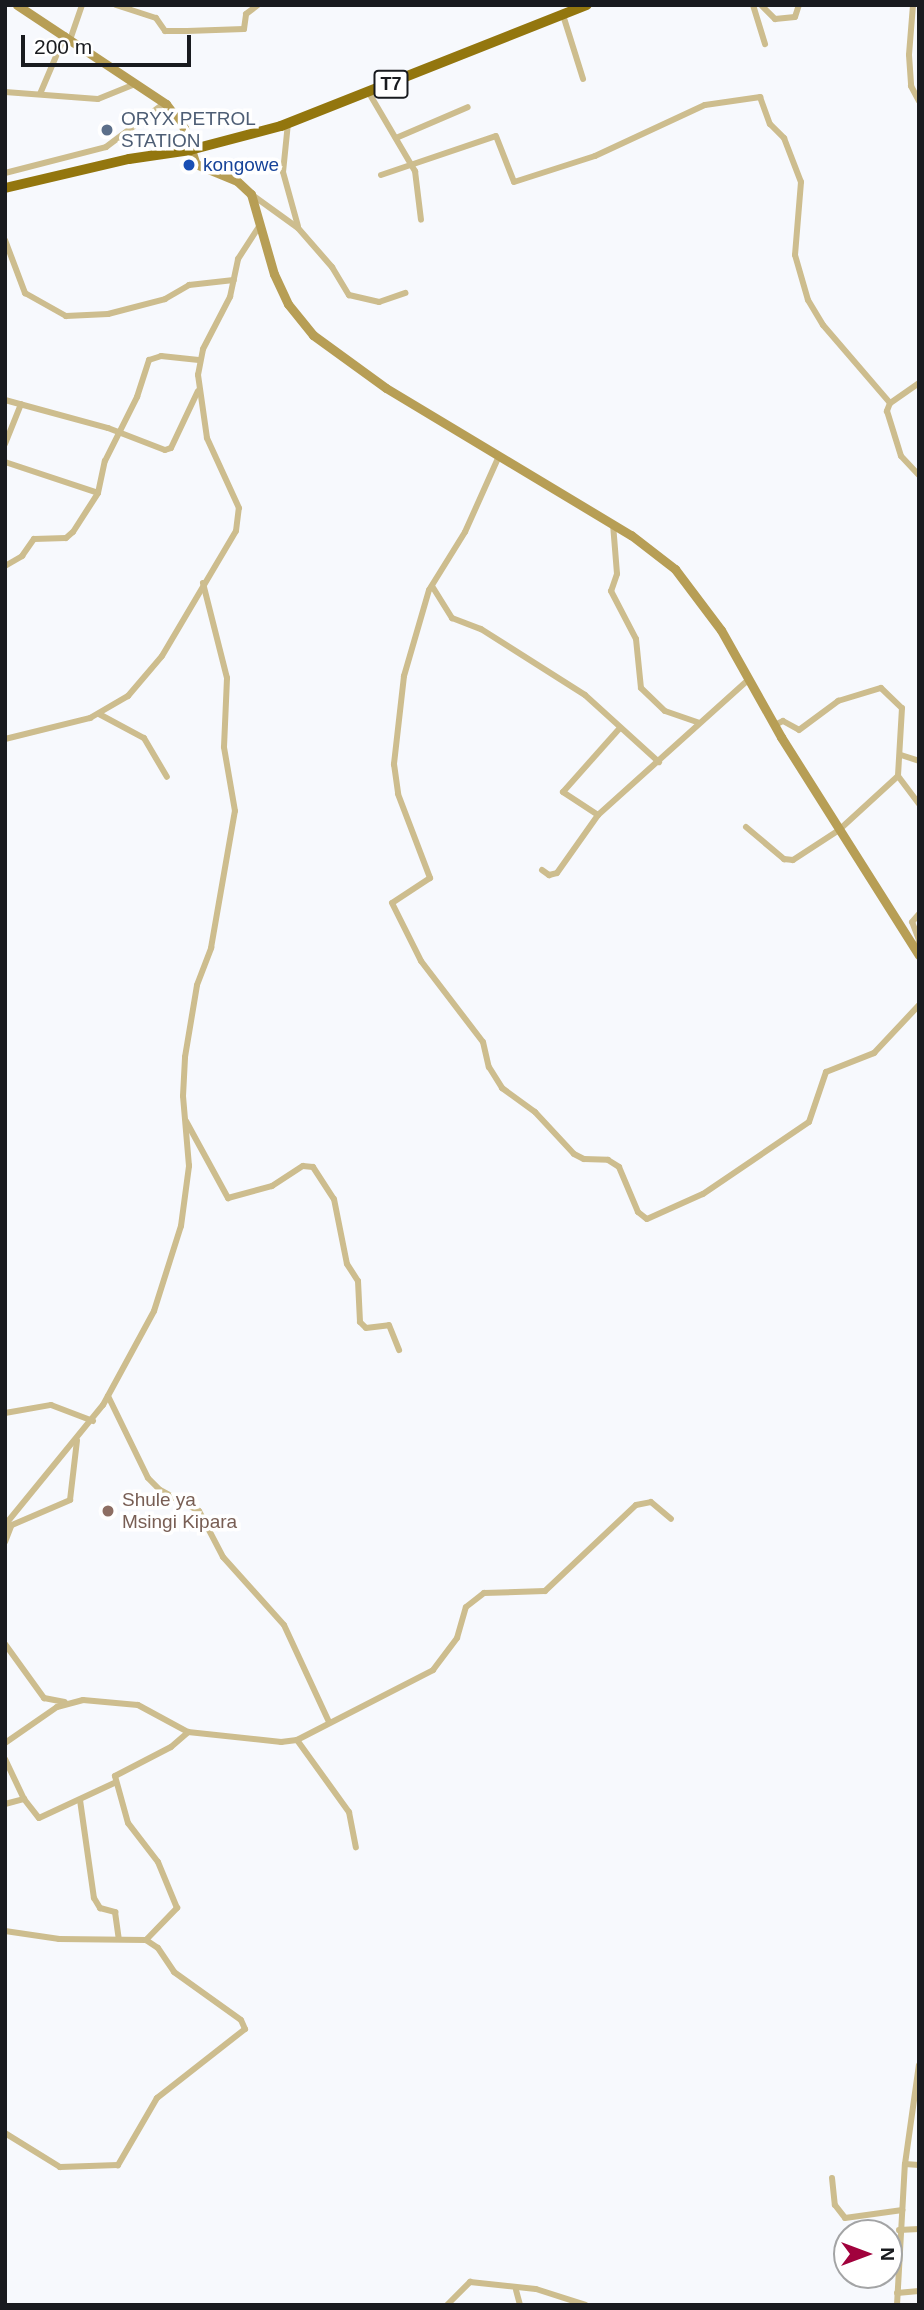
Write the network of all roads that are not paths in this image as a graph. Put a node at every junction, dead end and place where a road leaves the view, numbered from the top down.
1 (17, 5) edge
2 (82, 5) edge
3 (116, 5) edge
4 (258, 5) edge
5 (587, 5) edge
6 (753, 5) edge
7 (761, 5) edge
8 (799, 5) edge
9 (913, 5) edge
10 (563, 15) junction
11 (68, 36) junction
12 (765, 44) dead end
13 (583, 79) dead end
14 (135, 84) junction
15 (5, 92) edge
16 (369, 93) junction
17 (40, 94) junction
18 (919, 101) edge
19 (163, 104) junction
20 (468, 107) dead end
21 (288, 123) junction
22 (396, 138) junction
23 (190, 150) junction
24 (410, 162) junction
25 (5, 173) edge
26 (381, 175) dead end
27 (5, 188) edge
28 (251, 194) junction
29 (421, 220) dead end
30 (259, 227) junction
31 (298, 228) junction
32 (5, 240) edge
33 (234, 280) junction
34 (405, 293) dead end
35 (199, 360) junction
36 (919, 383) edge
37 (198, 391) junction
38 (5, 400) edge
39 (890, 403) junction
40 (22, 404) junction
41 (119, 434) junction
42 (5, 444) edge
43 (499, 456) junction
44 (5, 462) edge
45 (919, 475) edge
46 (98, 493) junction
47 (613, 524) junction
48 (5, 566) edge
49 (203, 583) junction
50 (432, 586) junction
51 (749, 679) junction
52 (99, 714) junction
53 (699, 723) junction
54 (775, 725) junction
55 (619, 729) junction
56 (5, 739) edge
57 (901, 755) junction
58 (919, 761) edge
59 (659, 762) junction
60 (898, 776) junction
61 (167, 777) dead end
62 (919, 804) edge
63 (598, 815) junction
64 (746, 827) dead end
65 (839, 830) junction
66 (542, 870) dead end
67 (919, 914) edge
68 (918, 953) edge
69 (919, 1005) edge
70 (184, 1119) junction
71 (398, 1350) dead end
72 (108, 1396) junction
73 (5, 1413) edge
74 (93, 1420) junction
75 (77, 1439) junction
76 (671, 1519) dead end
77 (7, 1526) edge
78 (5, 1542) edge
79 (5, 1644) edge
80 (66, 1702) junction
81 (328, 1720) junction
82 (188, 1732) junction
83 (297, 1740) junction
84 (5, 1743) edge
85 (5, 1759) edge
86 (114, 1783) junction
87 (23, 1799) junction
88 (79, 1800) junction
89 (5, 1804) edge
90 (356, 1847) dead end
91 (5, 1931) edge
92 (119, 1939) junction
93 (146, 1940) junction
94 (919, 2065) edge
95 (915, 2100) edge
96 (5, 2133) edge
97 (905, 2164) junction
98 (919, 2165) edge
99 (832, 2178) dead end
100 (902, 2210) junction
101 (901, 2219) edge
102 (897, 2289) edge
103 (516, 2290) junction
104 (919, 2291) edge
105 (897, 2293) junction
106 (447, 2305) edge
107 (520, 2305) edge
108 (586, 2305) edge
109 (897, 2305) edge

1 - 11 main road
2 - 11 street
3 - 4 street
5 - 10 highway, T7
6 - 12 street
7 - 8 street
9 - 18 street
10 - 13 street
10 - 16 highway, T7
11 - 14 main road
11 - 17 street
14 - 17 street
14 - 19 main road
15 - 17 street
16 - 21 highway, T7
16 - 22 street
19 - 23 main road
19 - 25 street
20 - 22 street
21 - 23 highway, T7
21 - 31 street
22 - 24 street
23 - 27 highway, T7
23 - 28 main road
24 - 26 street
24 - 29 street
24 - 39 street
28 - 30 main road
28 - 31 street
30 - 33 street
30 - 43 main road
31 - 34 street
32 - 33 street
33 - 35 street
35 - 37 street
35 - 41 street
36 - 39 street
37 - 41 street
37 - 49 street
38 - 40 street
39 - 45 street
40 - 41 street
40 - 42 street
41 - 46 street
43 - 47 main road
43 - 50 street
44 - 46 street
46 - 48 street
47 - 51 main road
47 - 53 street
49 - 52 street
49 - 70 street
50 - 55 street
50 - 69 street
51 - 53 street
51 - 54 main road
52 - 56 street
52 - 61 street
53 - 59 street
54 - 57 street
54 - 65 main road
55 - 59 street
55 - 63 street
57 - 58 street
57 - 60 street
59 - 63 street
60 - 62 street
60 - 65 street
63 - 66 street
64 - 65 street
65 - 68 main road
67 - 68 street
70 - 71 street
70 - 72 street
72 - 74 street
72 - 81 street
73 - 74 street
74 - 75 street
75 - 77 street
75 - 77 street
76 - 81 street
77 - 78 street
79 - 80 street
80 - 82 street
80 - 84 street
81 - 83 street
82 - 83 street
82 - 86 street
83 - 90 street
85 - 87 street
86 - 88 street
86 - 93 street
87 - 88 street
87 - 89 street
88 - 92 street
91 - 92 street
92 - 93 street
93 - 96 street
94 - 95 street
95 - 97 street
97 - 98 street
97 - 100 street
99 - 100 street
100 - 101 street
102 - 105 street
103 - 106 street
103 - 107 street
103 - 108 street
104 - 105 street
105 - 109 street

